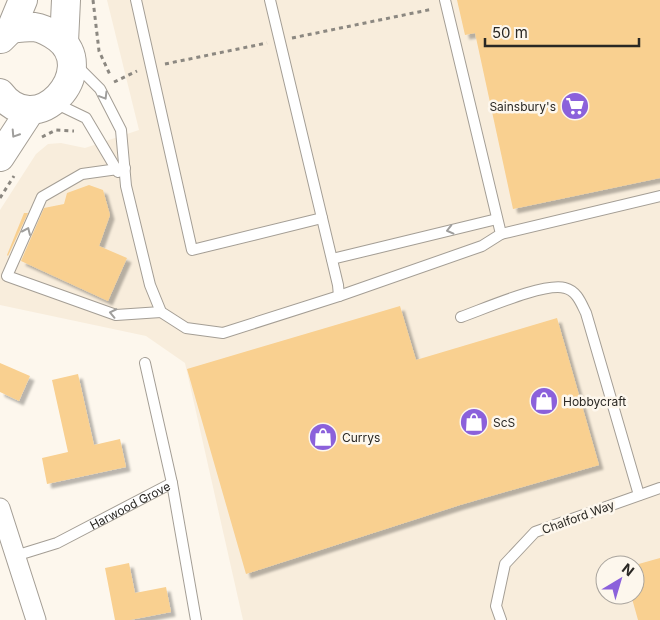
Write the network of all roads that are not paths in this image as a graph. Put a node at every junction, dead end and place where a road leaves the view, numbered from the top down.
1 (23, 0) edge
2 (66, 0) edge
3 (136, 0) edge
4 (270, 0) edge
5 (445, 3) edge
6 (5, 35) edge
7 (68, 51) junction
8 (0, 93) edge
9 (37, 109) junction
10 (10, 163) edge
11 (120, 168) junction
12 (660, 196) edge
13 (322, 218) junction
14 (497, 219) junction
15 (501, 234) junction
16 (332, 259) junction
17 (339, 296) junction
18 (161, 312) junction
19 (461, 317) dead end
20 (145, 363) dead end
21 (172, 483) junction
22 (660, 488) edge
23 (639, 495) junction
24 (0, 508) edge
25 (15, 556) junction
26 (36, 620) edge
27 (196, 620) edge
28 (501, 620) edge

1 - 6 highway
2 - 7 highway
3 - 13 lane
4 - 13 lane
5 - 14 lane
6 - 7 highway
7 - 9 highway
7 -> 11 lane
8 - 9 highway
9 -> 10 highway
9 - 11 lane
11 - 18 lane
18 -> 11 lane
12 - 15 lane
13 - 16 lane
14 - 15 lane
14 -> 16 lane
15 - 17 lane
16 - 17 lane
17 - 18 lane
19 - 23 lane
20 - 21 lane
21 - 25 lane, Harwood Grove
21 - 27 lane, Harwood Grove
22 - 23 lane, Chalford Way
23 - 28 lane, Chalford Way
24 - 25 street
25 - 26 street

